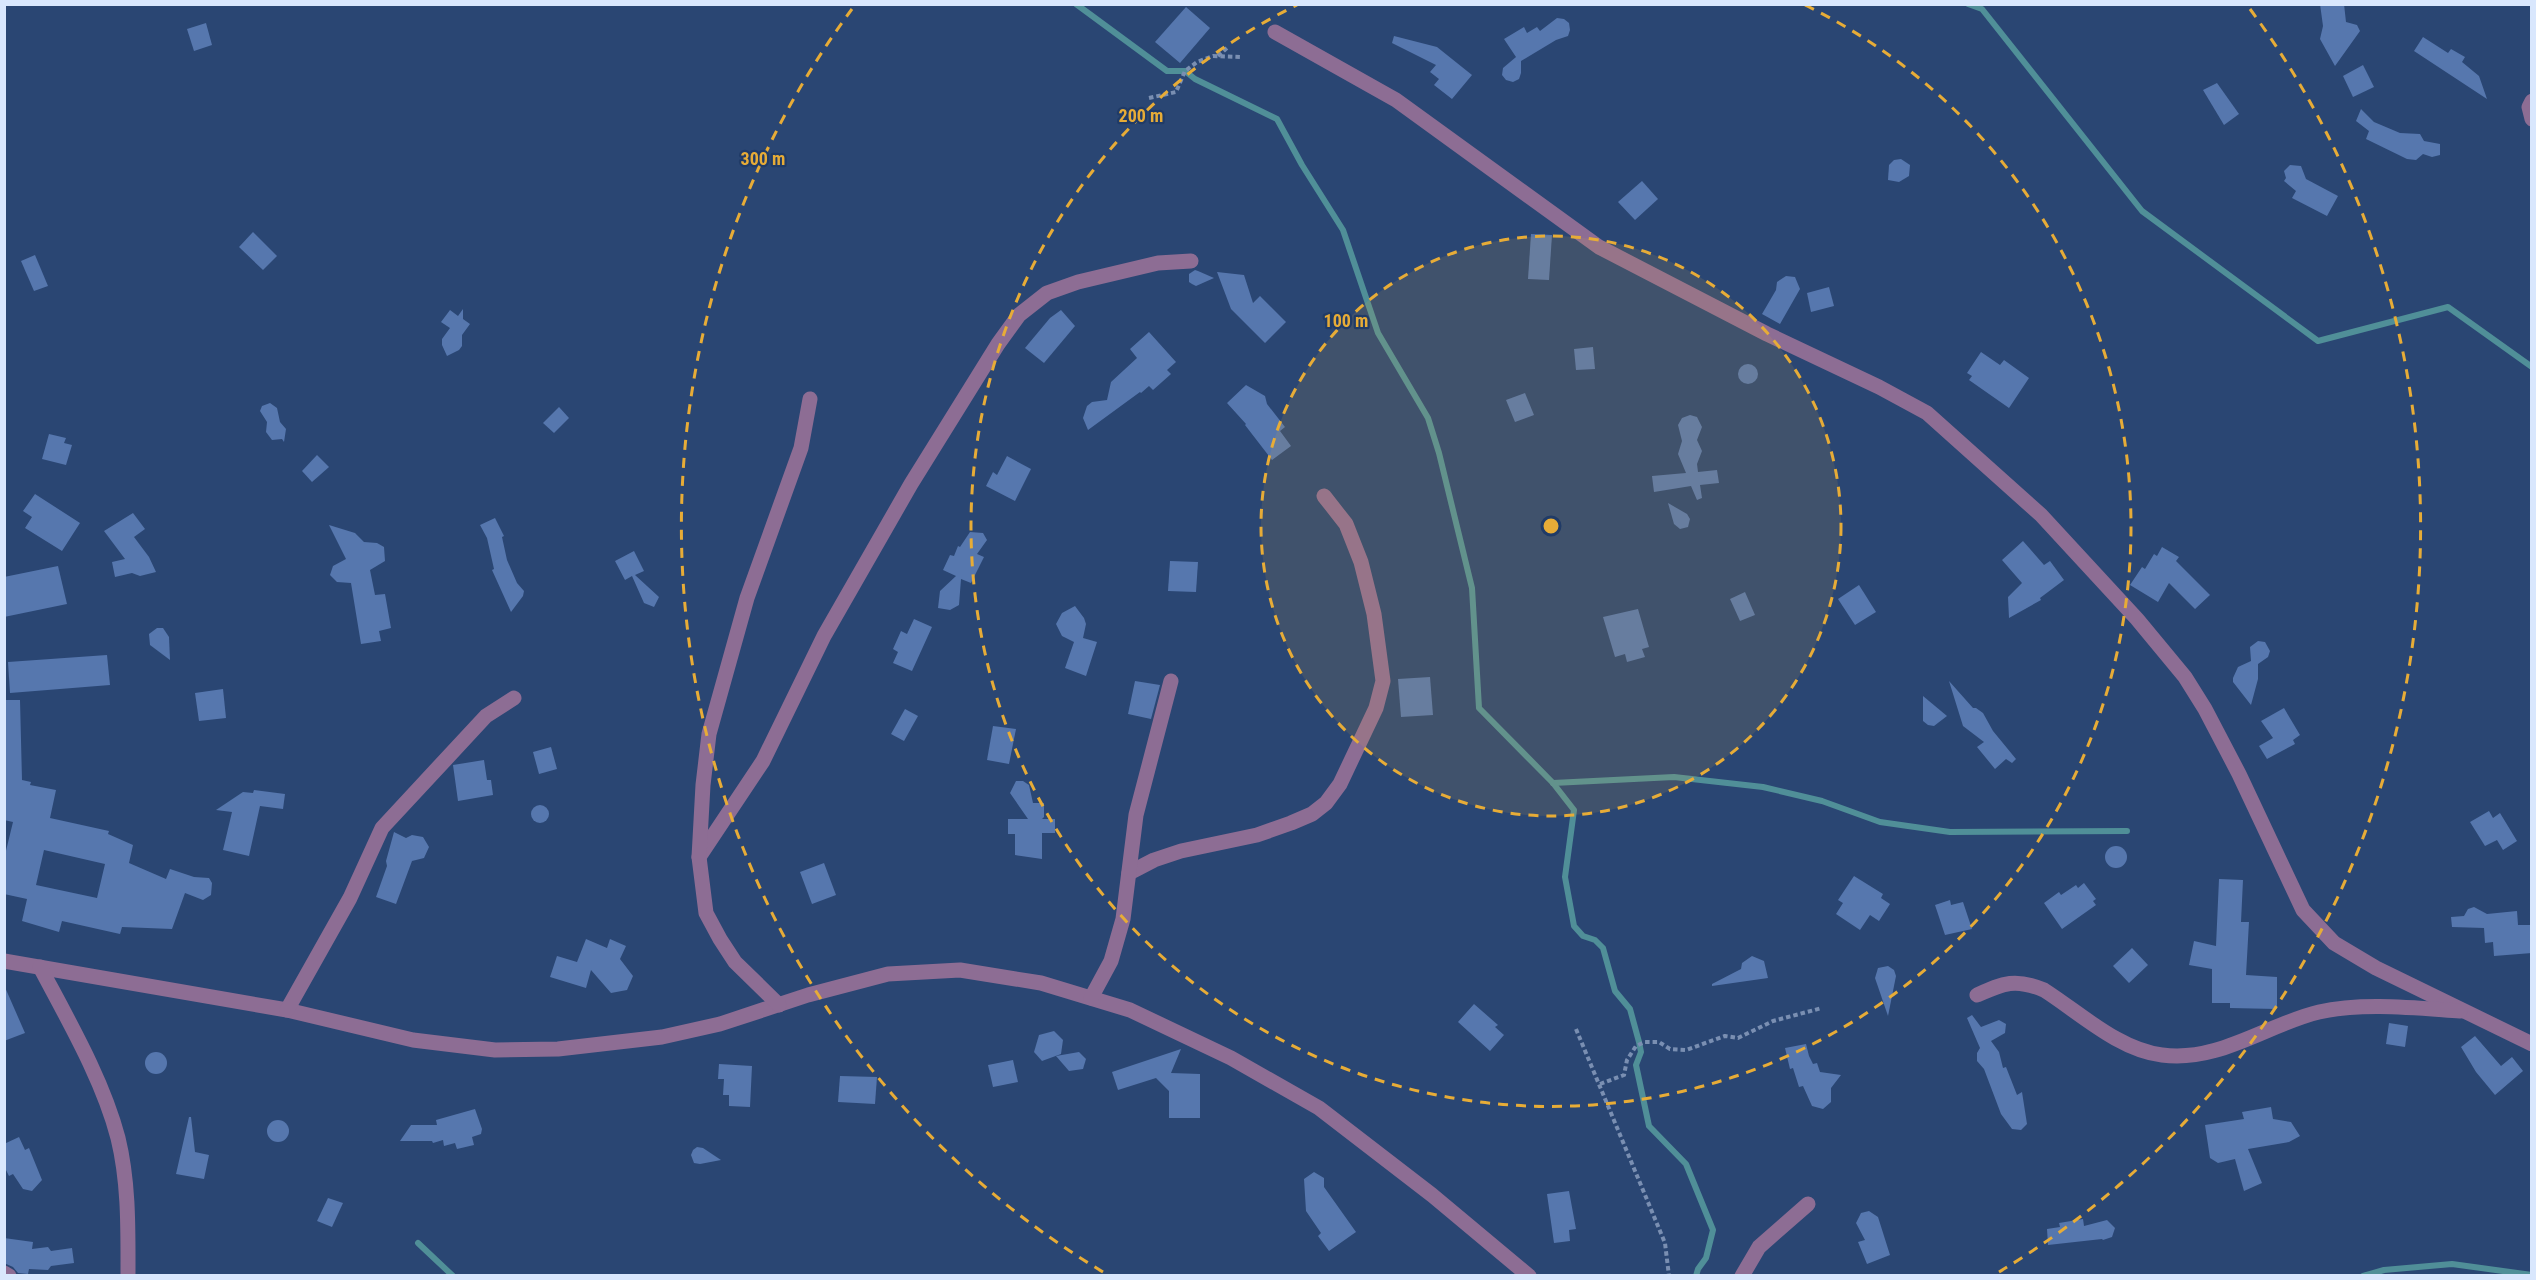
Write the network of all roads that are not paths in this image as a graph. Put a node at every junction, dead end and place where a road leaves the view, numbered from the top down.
1 (1275, 32) dead end
2 (2532, 101) edge
3 (2532, 119) edge
4 (1191, 261) dead end
5 (810, 399) dead end
6 (1324, 496) dead end
7 (1171, 681) dead end
8 (514, 698) dead end
9 (699, 857) junction
10 (1129, 873) junction
11 (4, 961) edge
12 (40, 967) junction
13 (1977, 995) dead end
14 (1091, 998) junction
15 (779, 1005) junction
16 (287, 1010) junction
17 (2466, 1011) junction
18 (2532, 1044) edge
19 (1808, 1204) dead end
20 (4, 1273) edge
21 (9, 1275) edge
22 (128, 1275) edge
23 (1529, 1275) edge
24 (1743, 1275) edge

1 - 17 street
2 - 3 street
4 - 9 street
5 - 9 street
6 - 10 street
7 - 10 street
8 - 16 street
9 - 15 street
10 - 14 street
11 - 12 street
12 - 16 street
12 - 22 street
13 - 17 street
14 - 15 street
14 - 23 street
15 - 16 street
17 - 18 street
19 - 24 street
20 - 21 street

